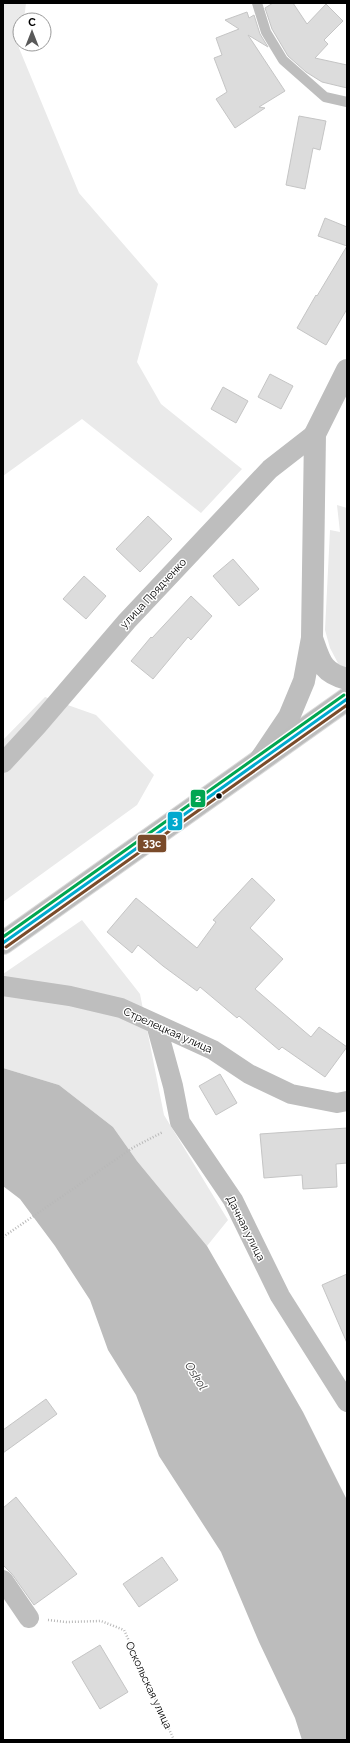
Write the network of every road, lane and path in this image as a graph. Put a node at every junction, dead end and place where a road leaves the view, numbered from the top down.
1 (257, 3) edge
2 (347, 102) edge
3 (347, 370) edge
4 (315, 434) junction
5 (312, 638) junction
6 (347, 679) edge
7 (347, 699) edge
8 (259, 762) junction
9 (3, 763) edge
10 (3, 943) edge
11 (3, 986) edge
12 (156, 1024) junction
13 (347, 1101) edge
14 (180, 1122) junction
15 (3, 1237) edge
16 (347, 1402) edge
17 (3, 1580) edge
18 (29, 1618) joint
19 (174, 1740) edge

1 - 2 lane
3 - 4 street, улица Прядченко
4 - 5 street, улица Прядченко
4 - 9 street, улица Прядченко
5 - 6 street, улица Прядченко
5 - 8 street, улица Прядченко
7 - 8 main road, улица Прядченко
8 - 10 main road, улица Прядченко
11 - 12 street, Стрелецкая улица
12 - 13 street, Стрелецкая улица
12 - 14 street, Дачная улица
14 - 15 path
14 - 16 street, Дачная улица
17 - 18 street
18 - 19 path, Оскольская улица

